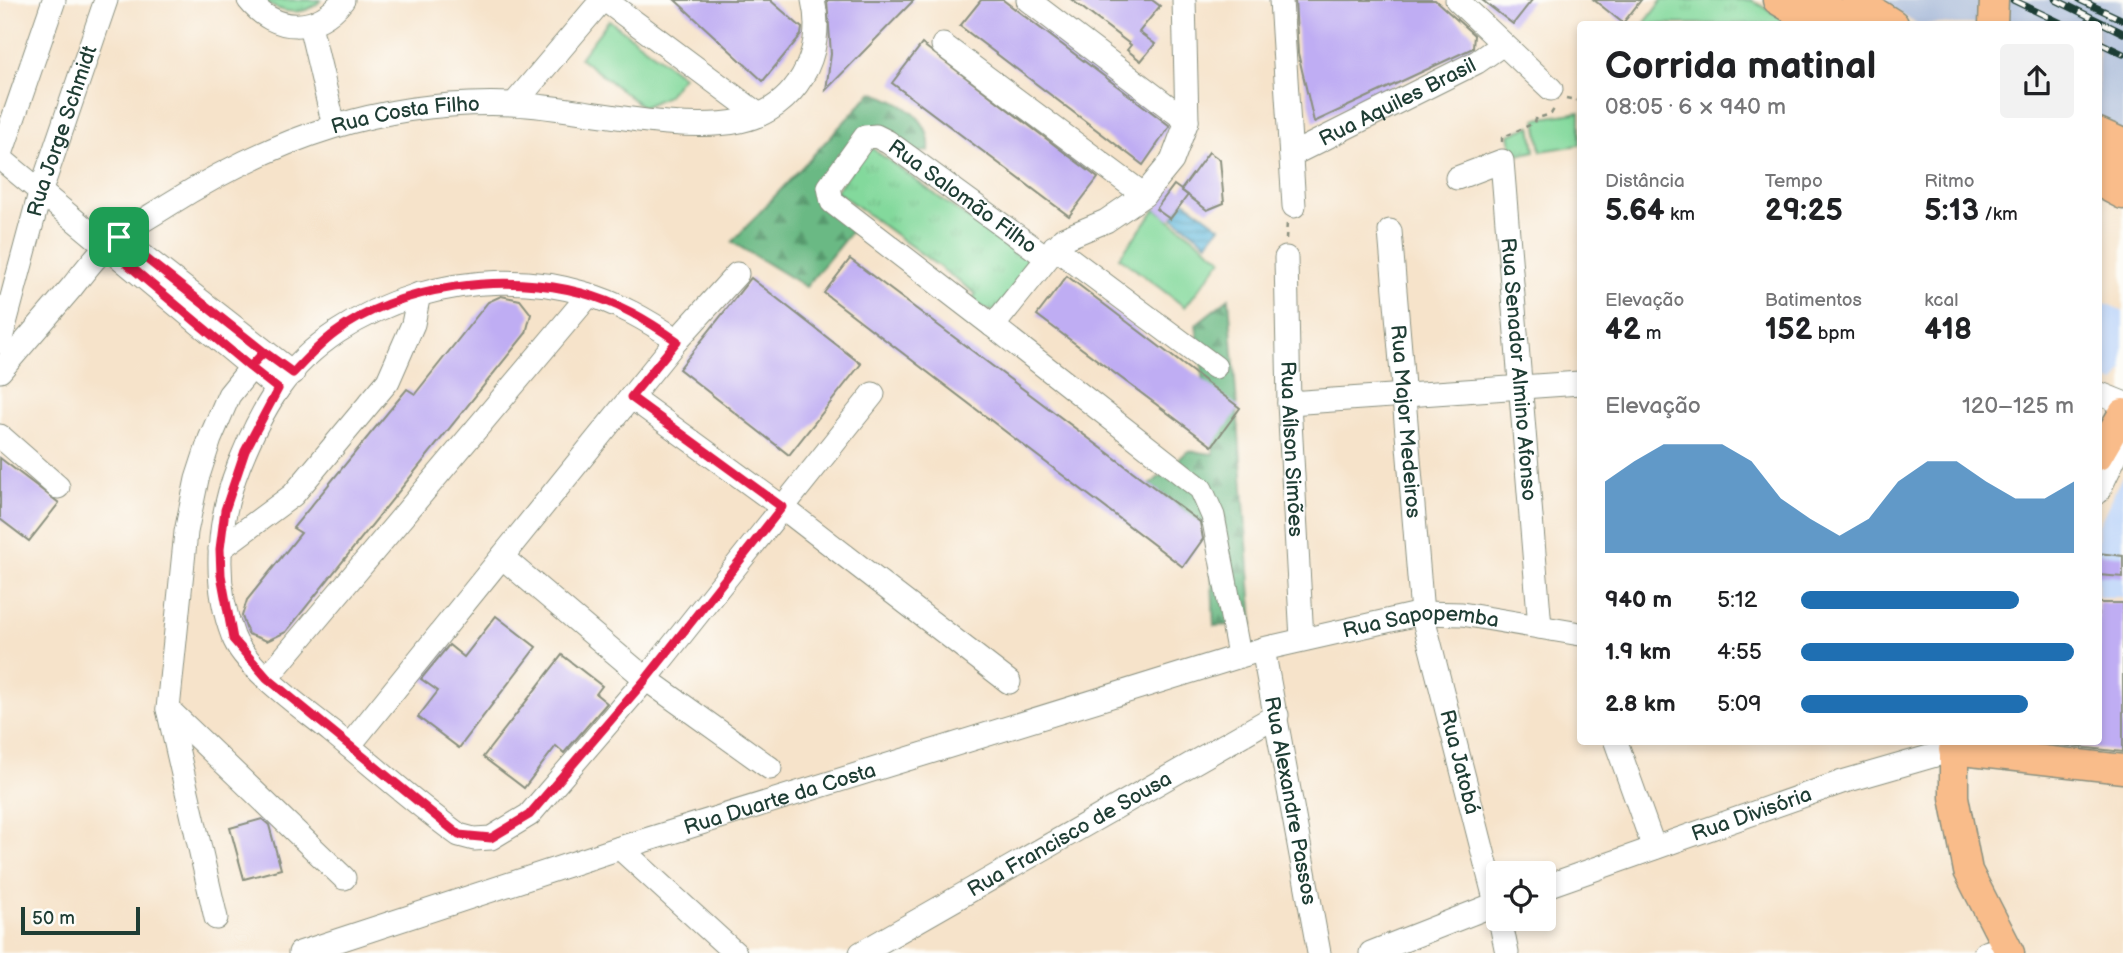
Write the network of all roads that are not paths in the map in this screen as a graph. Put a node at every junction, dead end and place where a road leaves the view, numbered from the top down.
1 (54, 0) edge
2 (106, 0) edge
3 (249, 0) edge
4 (343, 0) edge
5 (604, 0) edge
6 (813, 0) edge
7 (1028, 0) edge
8 (1281, 0) edge
9 (1457, 0) edge
10 (1777, 0) edge
11 (1816, 0) edge
12 (1994, 0) edge
13 (1180, 4) edge
14 (1871, 17) edge
15 (1811, 21) edge
16 (1993, 21) edge
17 (310, 24) junction
18 (943, 44) dead end
19 (1503, 44) junction
20 (1551, 89) road end
21 (514, 104) junction
22 (759, 115) junction
23 (1187, 121) junction
24 (334, 125) junction
25 (2102, 134) edge
26 (2123, 143) edge
27 (1291, 155) junction
28 (0, 158) edge
29 (2102, 158) edge
30 (2123, 168) edge
31 (1457, 178) dead end
32 (2102, 184) edge
33 (40, 193) junction
34 (1144, 195) junction
35 (2123, 195) edge
36 (1294, 206) dead end
37 (1390, 231) dead end
38 (113, 242) junction
39 (1050, 252) junction
40 (1286, 258) dead end
41 (737, 274) dead end
42 (419, 294) junction
43 (589, 295) junction
44 (993, 326) junction
45 (677, 341) junction
46 (0, 342) edge
47 (257, 359) junction
48 (1215, 367) dead end
49 (0, 371) edge
50 (285, 381) junction
51 (1577, 383) edge
52 (1520, 387) junction
53 (873, 394) dead end
54 (2102, 395) edge
55 (1404, 396) junction
56 (631, 397) junction
57 (1289, 403) junction
58 (2123, 404) edge
59 (2123, 413) edge
60 (0, 436) edge
61 (2123, 440) edge
62 (2102, 449) edge
63 (2102, 484) edge
64 (58, 487) dead end
65 (782, 507) junction
66 (220, 549) junction
67 (502, 557) junction
68 (1422, 612) junction
69 (1540, 627) junction
70 (1577, 633) edge
71 (1303, 639) junction
72 (1263, 649) junction
73 (1239, 655) junction
74 (267, 678) junction
75 (646, 679) junction
76 (1009, 682) dead end
77 (168, 709) junction
78 (1276, 715) junction
79 (1617, 745) edge
80 (349, 746) junction
81 (1954, 746) edge
82 (771, 768) dead end
83 (2123, 769) edge
84 (620, 848) junction
85 (1654, 848) junction
86 (1486, 862) edge
87 (344, 878) dead end
88 (1556, 883) edge
89 (1486, 913) edge
90 (216, 918) dead end
91 (1502, 931) edge
92 (2000, 951) edge
93 (300, 953) edge
94 (735, 953) edge
95 (861, 953) edge
96 (1319, 953) edge
97 (1371, 953) edge
98 (1507, 953) edge

1 - 28 street
2 - 33 street, Rua Jorge Schmidt
3 - 17 street
4 - 17 street
5 - 21 street
5 - 22 street
6 - 22 street, Rua Costa Filho
7 - 23 street
8 - 27 street
9 - 19 street
10 - 15 main road
11 - 14 main road
12 - 16 main road
13 - 23 street, Rua Salomão Filho
17 - 24 street
18 - 34 street
19 - 20 street
19 - 27 street, Rua Aquiles Brasil
21 - 22 street, Rua Costa Filho
21 - 24 street, Rua Costa Filho
23 - 34 street, Rua Salomão Filho
24 - 38 street, Rua Costa Filho
25 - 26 main road
27 - 36 street
28 - 33 street
29 - 30 main road
31 - 52 street, Rua Senador Almino Afonso
32 - 35 main road
33 - 38 street
33 - 46 street, Rua Jorge Schmidt
34 - 39 street, Rua Salomão Filho
37 - 55 street, Rua Major Medeiros
38 - 47 street
38 - 49 street, Rua Costa Filho
39 - 44 street, Rua Salomão Filho
39 - 44 street, Rua Salomão Filho
39 - 48 street, Rua Salomão Filho
40 - 57 street, Rua Aílson Simões
41 - 45 street
42 - 43 street
42 - 50 street
42 - 66 street
43 - 45 street
43 - 74 street
44 - 73 street, Rua Salomão Filho
45 - 56 street
47 - 50 street
47 - 77 street
50 - 66 street
51 - 52 street
52 - 55 street
52 - 69 street, Rua Senador Almino Afonso
53 - 65 street
54 - 58 street
55 - 57 street
55 - 68 street, Rua Major Medeiros
56 - 65 street
56 - 67 street
57 - 71 street, Rua Aílson Simões
59 - 62 main road
60 - 64 street
61 - 63 street
65 - 75 street
65 - 76 street
66 - 74 street
67 - 75 street
67 - 80 street
68 - 69 street, Rua Sapopemba
68 - 71 street, Rua Sapopemba
68 - 86 street, Rua Jatobá
69 - 70 street, Rua Sapopemba
71 - 72 street, Rua Sapopemba
72 - 73 street, Rua Duarte da Costa
72 - 78 street, Rua Alexandre Passos
73 - 84 street, Rua Duarte da Costa
74 - 80 street
75 - 80 street
75 - 82 street
77 - 87 street
77 - 90 street
78 - 95 street, Rua Francisco de Sousa
78 - 96 street, Rua Alexandre Passos
79 - 85 street
81 - 83 main road
81 - 85 street, Rua Divisória
81 - 92 main road
84 - 93 street, Rua Duarte da Costa
84 - 94 street
85 - 88 street, Rua Divisória
89 - 97 street
91 - 98 street, Rua Jatobá

